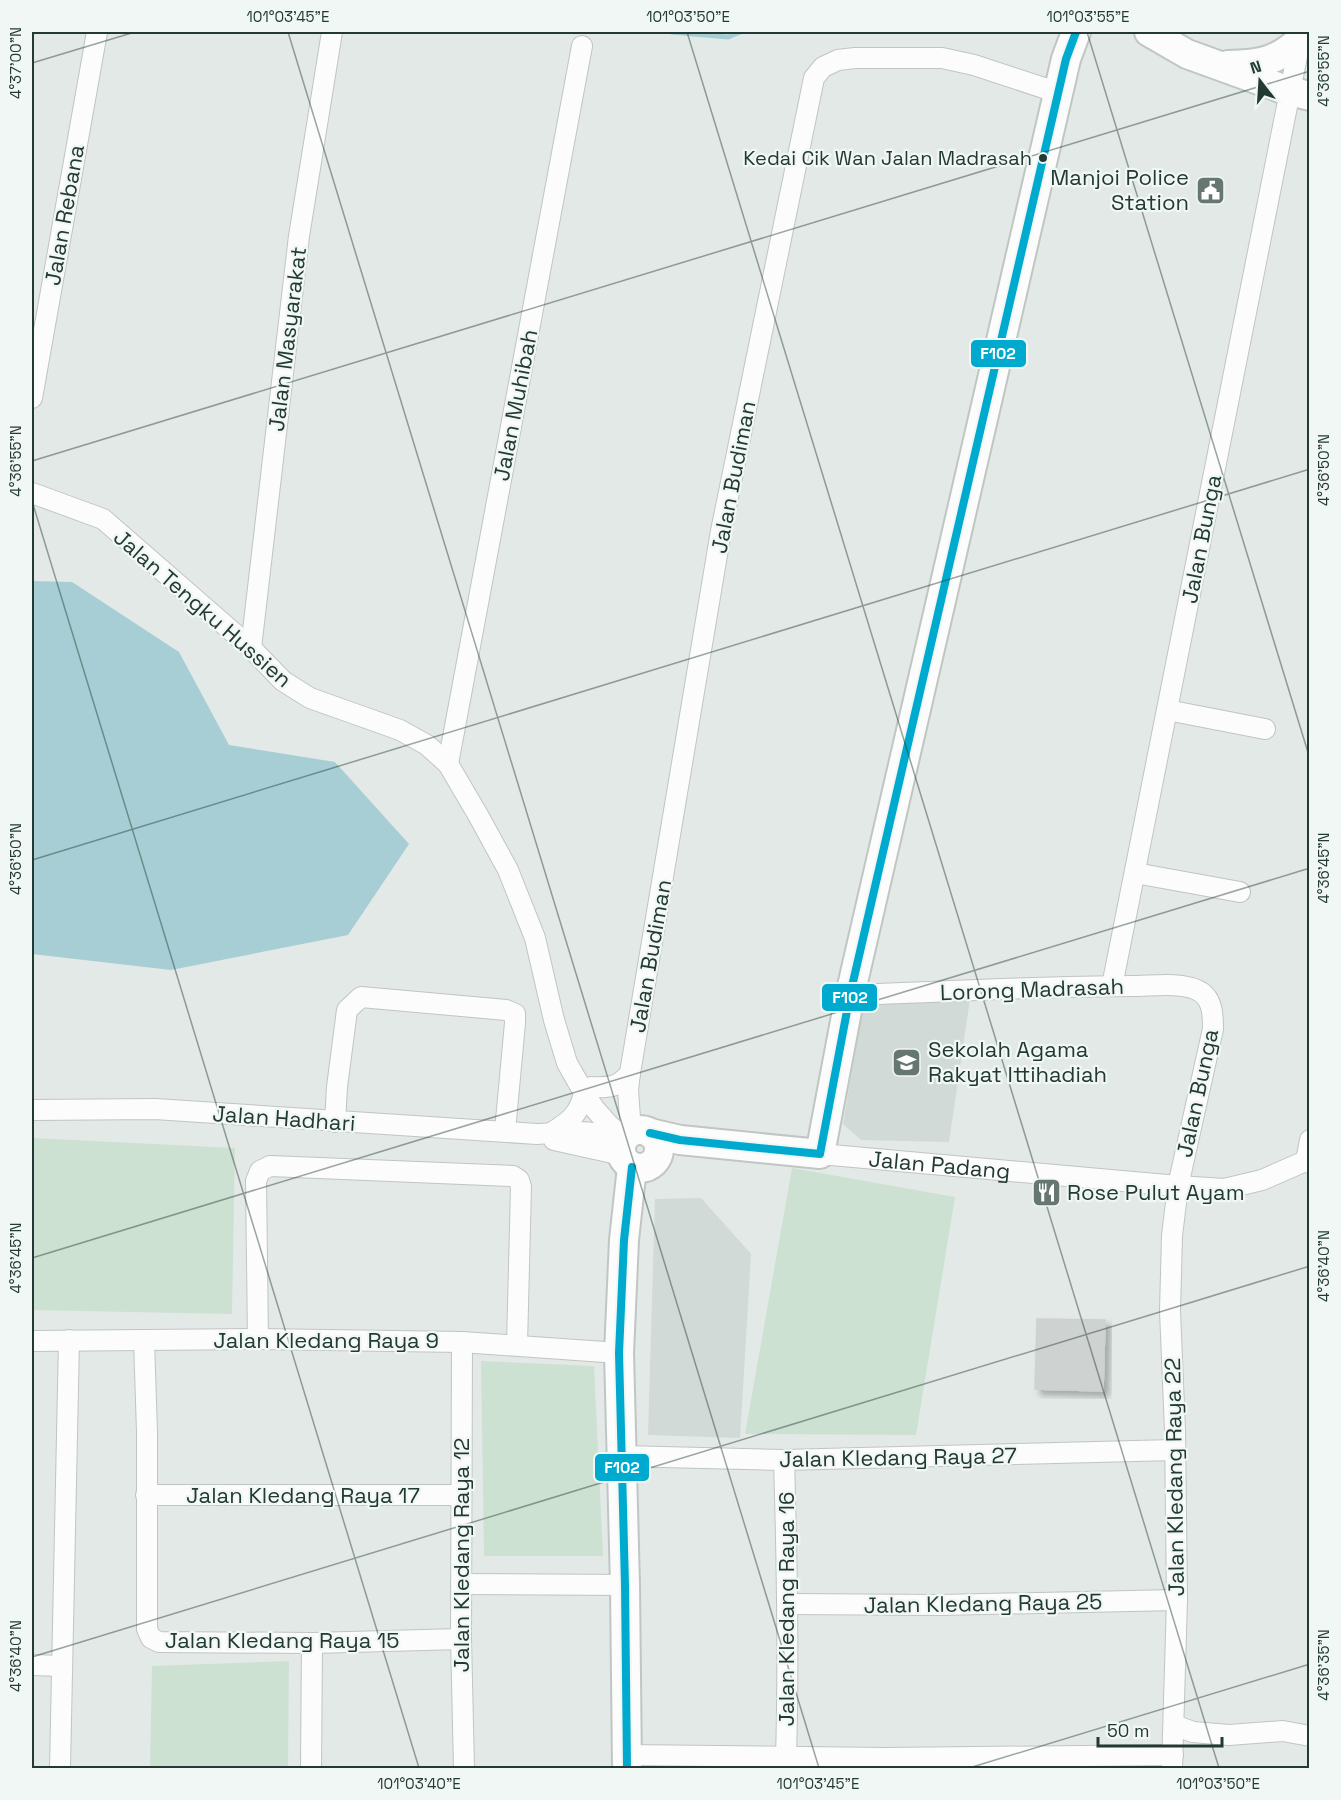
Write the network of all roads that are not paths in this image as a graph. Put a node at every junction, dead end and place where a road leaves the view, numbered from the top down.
1 (97, 32) edge
2 (332, 32) edge
3 (1144, 32) edge
4 (1302, 35) edge
5 (1078, 37) edge
6 (582, 46) dead end
7 (1216, 64) junction
8 (1059, 93) junction
9 (1299, 94) edge
10 (32, 398) edge
11 (32, 493) edge
12 (251, 648) junction
13 (1167, 711) junction
14 (1265, 729) dead end
15 (448, 764) junction
16 (1134, 873) junction
17 (1240, 892) dead end
18 (1112, 986) junction
19 (850, 995) junction
20 (1209, 1000) joint
21 (630, 1073) junction
22 (587, 1090) junction
23 (32, 1110) edge
24 (336, 1122) junction
25 (505, 1131) junction
26 (544, 1133) junction
27 (1310, 1140) edge
28 (636, 1148) junction
29 (820, 1154) junction
30 (1308, 1161) edge
31 (1178, 1186) junction
32 (258, 1339) junction
33 (69, 1340) junction
34 (144, 1340) junction
35 (32, 1341) edge
36 (462, 1342) junction
37 (517, 1345) junction
38 (619, 1353) junction
39 (1175, 1450) junction
40 (622, 1456) junction
41 (784, 1460) junction
42 (146, 1495) junction
43 (460, 1495) junction
44 (461, 1584) junction
45 (625, 1584) junction
46 (1177, 1600) junction
47 (788, 1604) junction
48 (461, 1639) junction
49 (312, 1643) junction
50 (32, 1665) edge
51 (62, 1666) junction
52 (1174, 1725) junction
53 (1310, 1736) edge
54 (786, 1757) junction
55 (626, 1762) edge
56 (667, 1762) edge
57 (1172, 1762) edge
58 (60, 1768) edge
59 (311, 1768) edge
60 (464, 1768) edge

1 - 10 street, Jalan Rebana
2 - 12 street, Jalan Masyarakat
3 - 7 street
4 - 7 street
4 - 9 street, Jalan Bunga
5 - 8 street
6 - 15 street, Jalan Muhibah
7 - 9 street
8 - 19 street
8 - 21 street, Jalan Budiman
9 - 13 street, Jalan Bunga
11 - 12 street, Jalan Tengku Hussien
12 - 15 street, Jalan Tengku Hussien
13 - 14 street
13 - 16 street, Jalan Bunga
15 - 22 street, Jalan Tengku Hussien
16 - 17 street
16 - 18 street, Jalan Bunga
18 - 19 street, Lorong Madrasah
18 - 20 street, Lorong Madrasah
19 - 29 street
20 - 31 street, Jalan Bunga
21 - 22 street
21 - 28 street, Jalan Budiman
22 - 26 street
22 - 28 street
23 - 24 street, Jalan Hadhari
24 - 25 street, Jalan Hadhari
24 - 25 street
25 - 26 street, Jalan Hadhari
26 - 28 street, Jalan Hadhari
27 - 30 street
28 - 29 street, Jalan Padang
28 - 38 street
29 - 31 street, Jalan Padang
30 - 31 street, Jalan Padang
31 - 39 street, Jalan Kledang Raya 22
32 - 34 street, Jalan Kledang Raya 9
32 - 36 street, Jalan Kledang Raya 9
32 - 37 street
33 - 34 street, Jalan Kledang Raya 9
33 - 35 street, Jalan Kledang Raya 9
33 - 51 street
34 - 42 street, Jalan Kledang Raya 15
36 - 37 street, Jalan Kledang Raya 9
36 - 43 street, Jalan Kledang Raya 12
37 - 38 street, Jalan Kledang Raya 9
38 - 40 street
39 - 41 street, Jalan Kledang Raya 27
39 - 46 street, Jalan Kledang Raya 22
40 - 41 street, Jalan Kledang Raya 27
40 - 45 street
41 - 47 street, Jalan Kledang Raya 16
42 - 43 street, Jalan Kledang Raya 17
42 - 49 street, Jalan Kledang Raya 15
43 - 44 street, Jalan Kledang Raya 12
44 - 45 street
44 - 48 street, Jalan Kledang Raya 12
45 - 55 street
46 - 47 street, Jalan Kledang Raya 25
46 - 52 street, Jalan Kledang Raya 22
47 - 54 street, Jalan Kledang Raya 16
48 - 49 street, Jalan Kledang Raya 15
48 - 60 street, Jalan Kledang Raya 12
49 - 59 street
50 - 51 street
51 - 58 street
52 - 53 street
52 - 57 street, Jalan Kledang Raya 22
54 - 56 street
54 - 57 street
55 - 56 street

